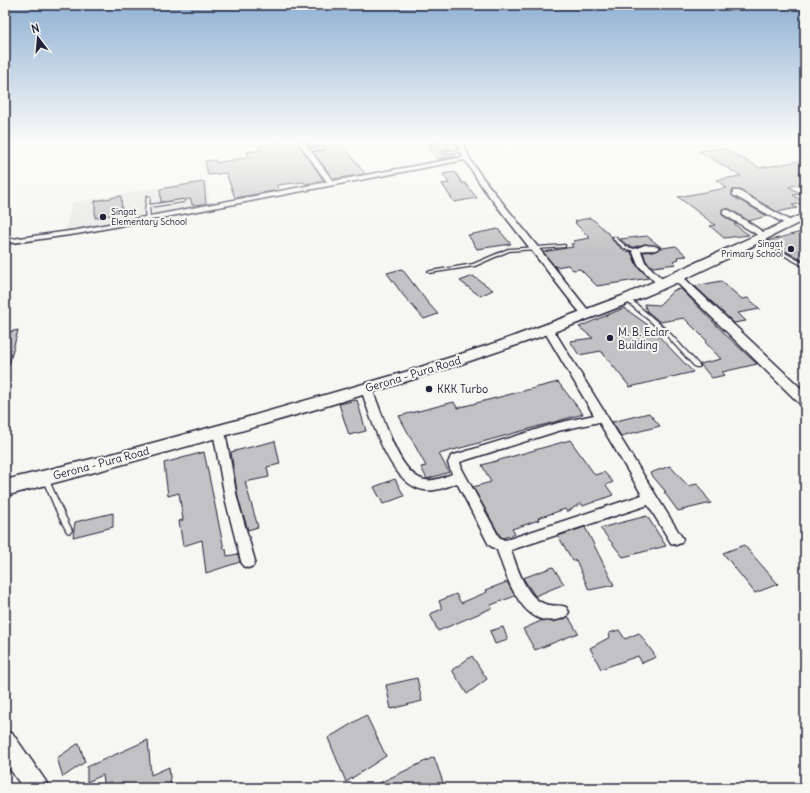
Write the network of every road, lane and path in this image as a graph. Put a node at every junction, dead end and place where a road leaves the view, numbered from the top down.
1 (328, 179) edge
2 (349, 179) edge
3 (482, 179) edge
4 (331, 183) junction
5 (736, 192) dead end
6 (148, 197) dead end
7 (183, 201) dead end
8 (148, 206) junction
9 (726, 212) dead end
10 (148, 217) junction
11 (800, 219) edge
12 (761, 237) junction
13 (614, 238) dead end
14 (12, 241) dead end
15 (564, 246) dead end
16 (532, 248) junction
17 (655, 248) dead end
18 (636, 250) junction
19 (805, 266) edge
20 (430, 272) dead end
21 (677, 277) junction
22 (661, 284) junction
23 (627, 299) junction
24 (587, 315) junction
25 (548, 329) junction
26 (697, 366) dead end
27 (366, 389) junction
28 (805, 400) edge
29 (602, 417) junction
30 (219, 431) junction
31 (460, 477) junction
32 (45, 478) junction
33 (5, 488) edge
34 (651, 498) junction
35 (69, 530) dead end
36 (676, 539) dead end
37 (503, 546) junction
38 (248, 561) dead end
39 (561, 612) dead end
40 (5, 742) edge
41 (37, 788) edge

1 - 4 street
2 - 4 street
3 - 16 street
4 - 10 street
5 - 11 street
6 - 8 lane
7 - 8 lane
8 - 10 lane
9 - 12 street
10 - 14 street
11 - 12 main road, Gerona - Pura Road
12 - 19 lane
12 - 21 main road, Gerona - Pura Road
13 - 18 lane
15 - 16 lane
16 - 20 lane
16 - 24 street
17 - 18 street
18 - 22 street
21 - 22 main road, Gerona - Pura Road
21 - 28 street
22 - 23 main road, Gerona - Pura Road
23 - 24 main road, Gerona - Pura Road
23 - 26 lane
24 - 25 main road, Gerona - Pura Road
25 - 27 main road, Gerona - Pura Road
25 - 29 street
27 - 30 main road, Gerona - Pura Road
27 - 31 street
29 - 31 street
29 - 34 street
30 - 32 main road, Gerona - Pura Road
30 - 38 street
31 - 37 street
32 - 33 main road, Gerona - Pura Road
32 - 35 lane
34 - 36 street
34 - 37 street
37 - 39 street
40 - 41 street

